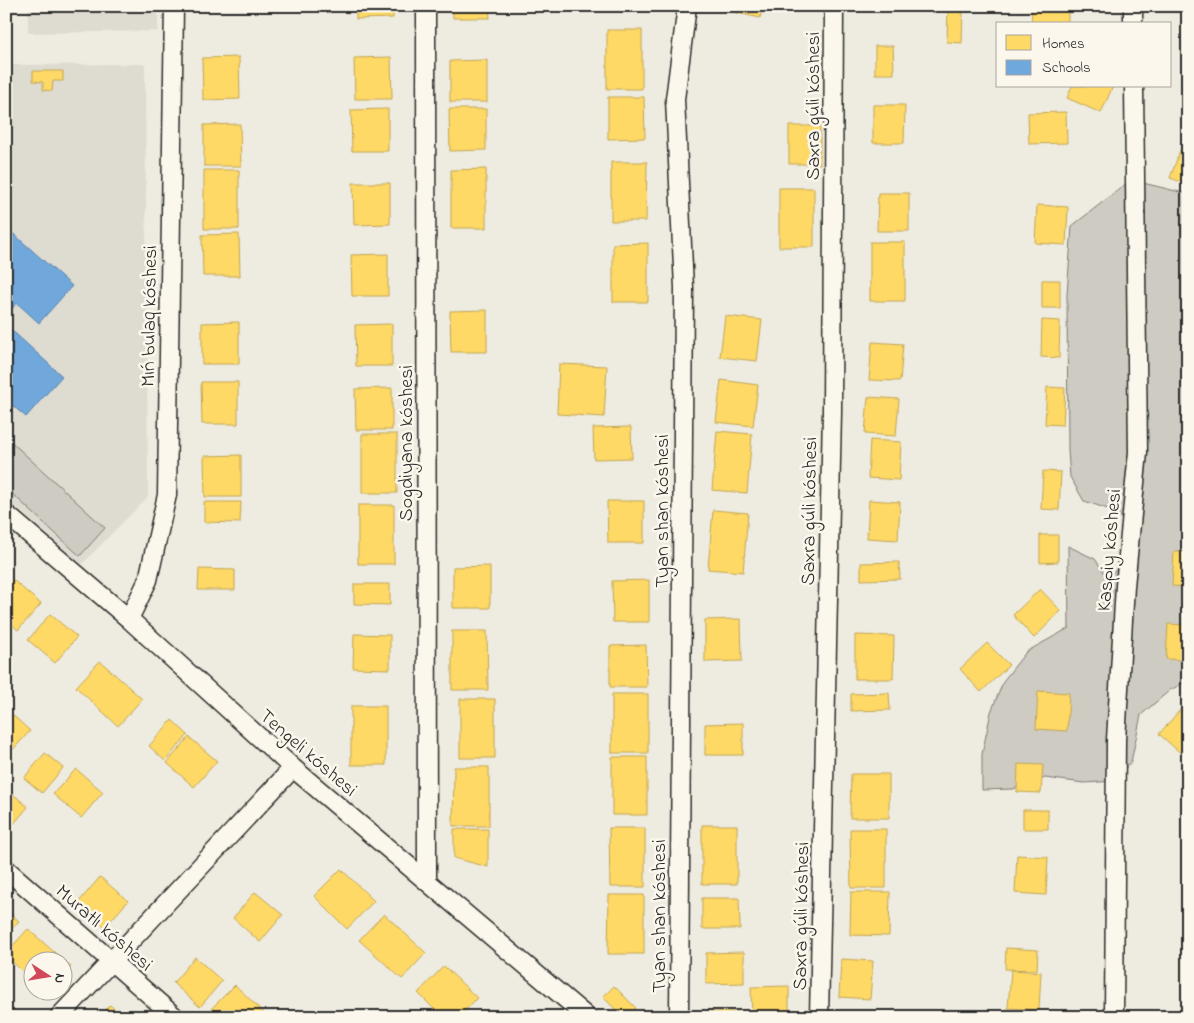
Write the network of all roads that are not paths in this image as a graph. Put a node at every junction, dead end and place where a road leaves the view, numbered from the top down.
1 (174, 6) edge
2 (426, 6) edge
3 (687, 6) edge
4 (834, 6) edge
5 (1133, 6) edge
6 (1133, 22) edge
7 (1134, 88) edge
8 (6, 514) edge
9 (129, 619) junction
10 (292, 768) junction
11 (6, 869) edge
12 (427, 881) junction
13 (111, 960) junction
14 (59, 1017) edge
15 (175, 1017) edge
16 (587, 1017) edge
17 (679, 1017) edge
18 (819, 1017) edge
19 (1114, 1017) edge

1 - 9 street, Mıń bulaq kóshesi
2 - 12 street, Sogdiyana kóshesi
3 - 17 street, Tyan shan kóshesi
4 - 18 street, Saxra gúli kóshesi
5 - 6 street
7 - 19 street, Kaspiy kóshesi
8 - 9 street, Tengeli kóshesi
9 - 10 street, Tengeli kóshesi
10 - 12 street, Tengeli kóshesi
10 - 13 street
11 - 13 street, Muratlı kóshesi
12 - 16 street, Tengeli kóshesi
13 - 14 street
13 - 15 street, Muratlı kóshesi

